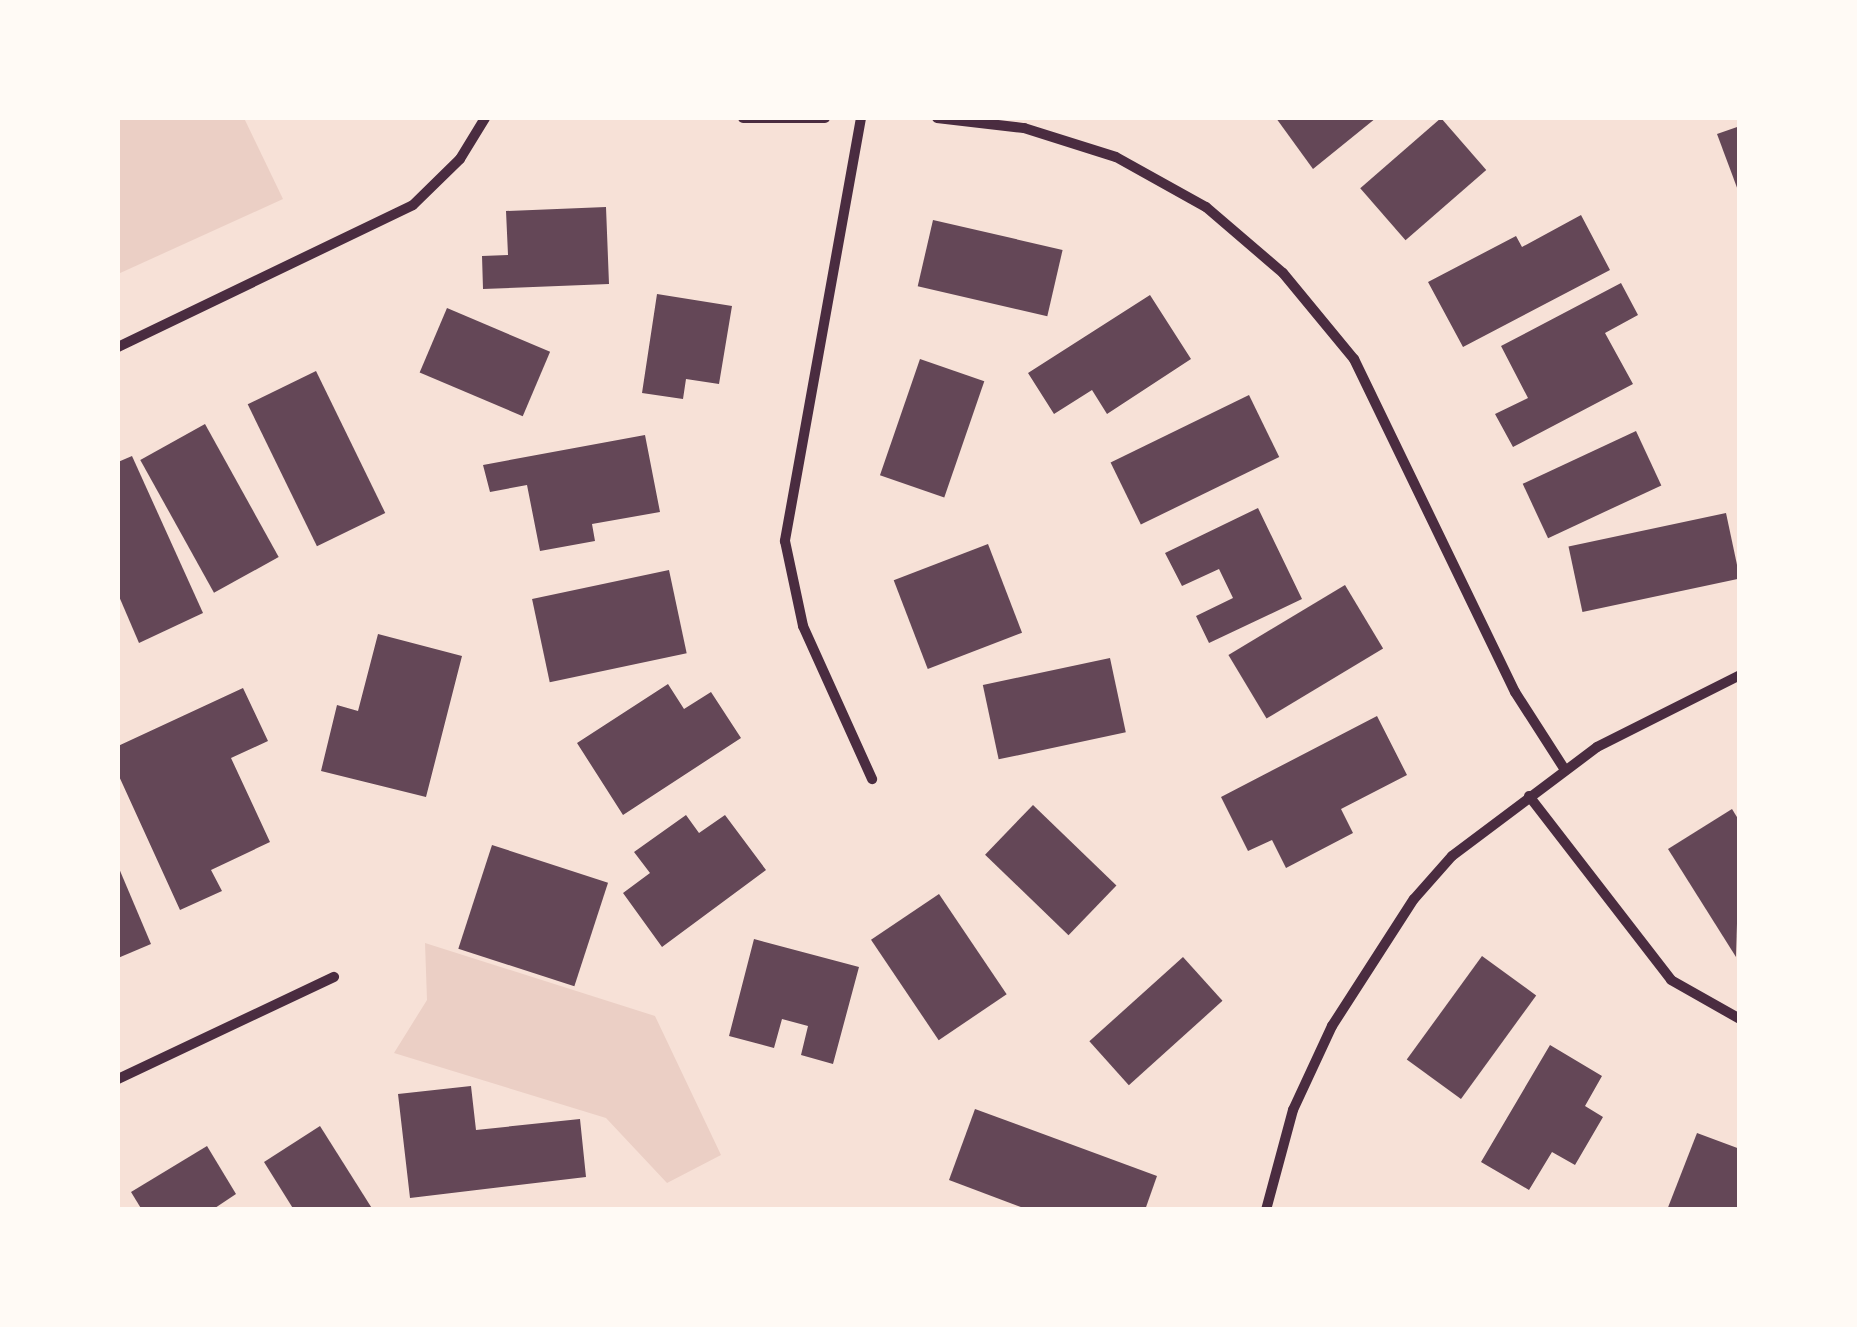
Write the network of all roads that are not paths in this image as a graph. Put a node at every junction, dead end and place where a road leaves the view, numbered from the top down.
1 (485, 118) edge
2 (743, 118) edge
3 (825, 118) edge
4 (861, 118) edge
5 (937, 118) edge
6 (118, 347) edge
7 (1740, 675) edge
8 (1565, 770) junction
9 (872, 779) dead end
10 (1529, 796) junction
11 (334, 978) dead end
12 (1740, 1019) edge
13 (118, 1080) edge
14 (1266, 1210) edge

1 - 6 street
2 - 3 street
4 - 9 street
5 - 8 street
7 - 8 street
8 - 10 street
10 - 12 street
10 - 14 street
11 - 13 street

